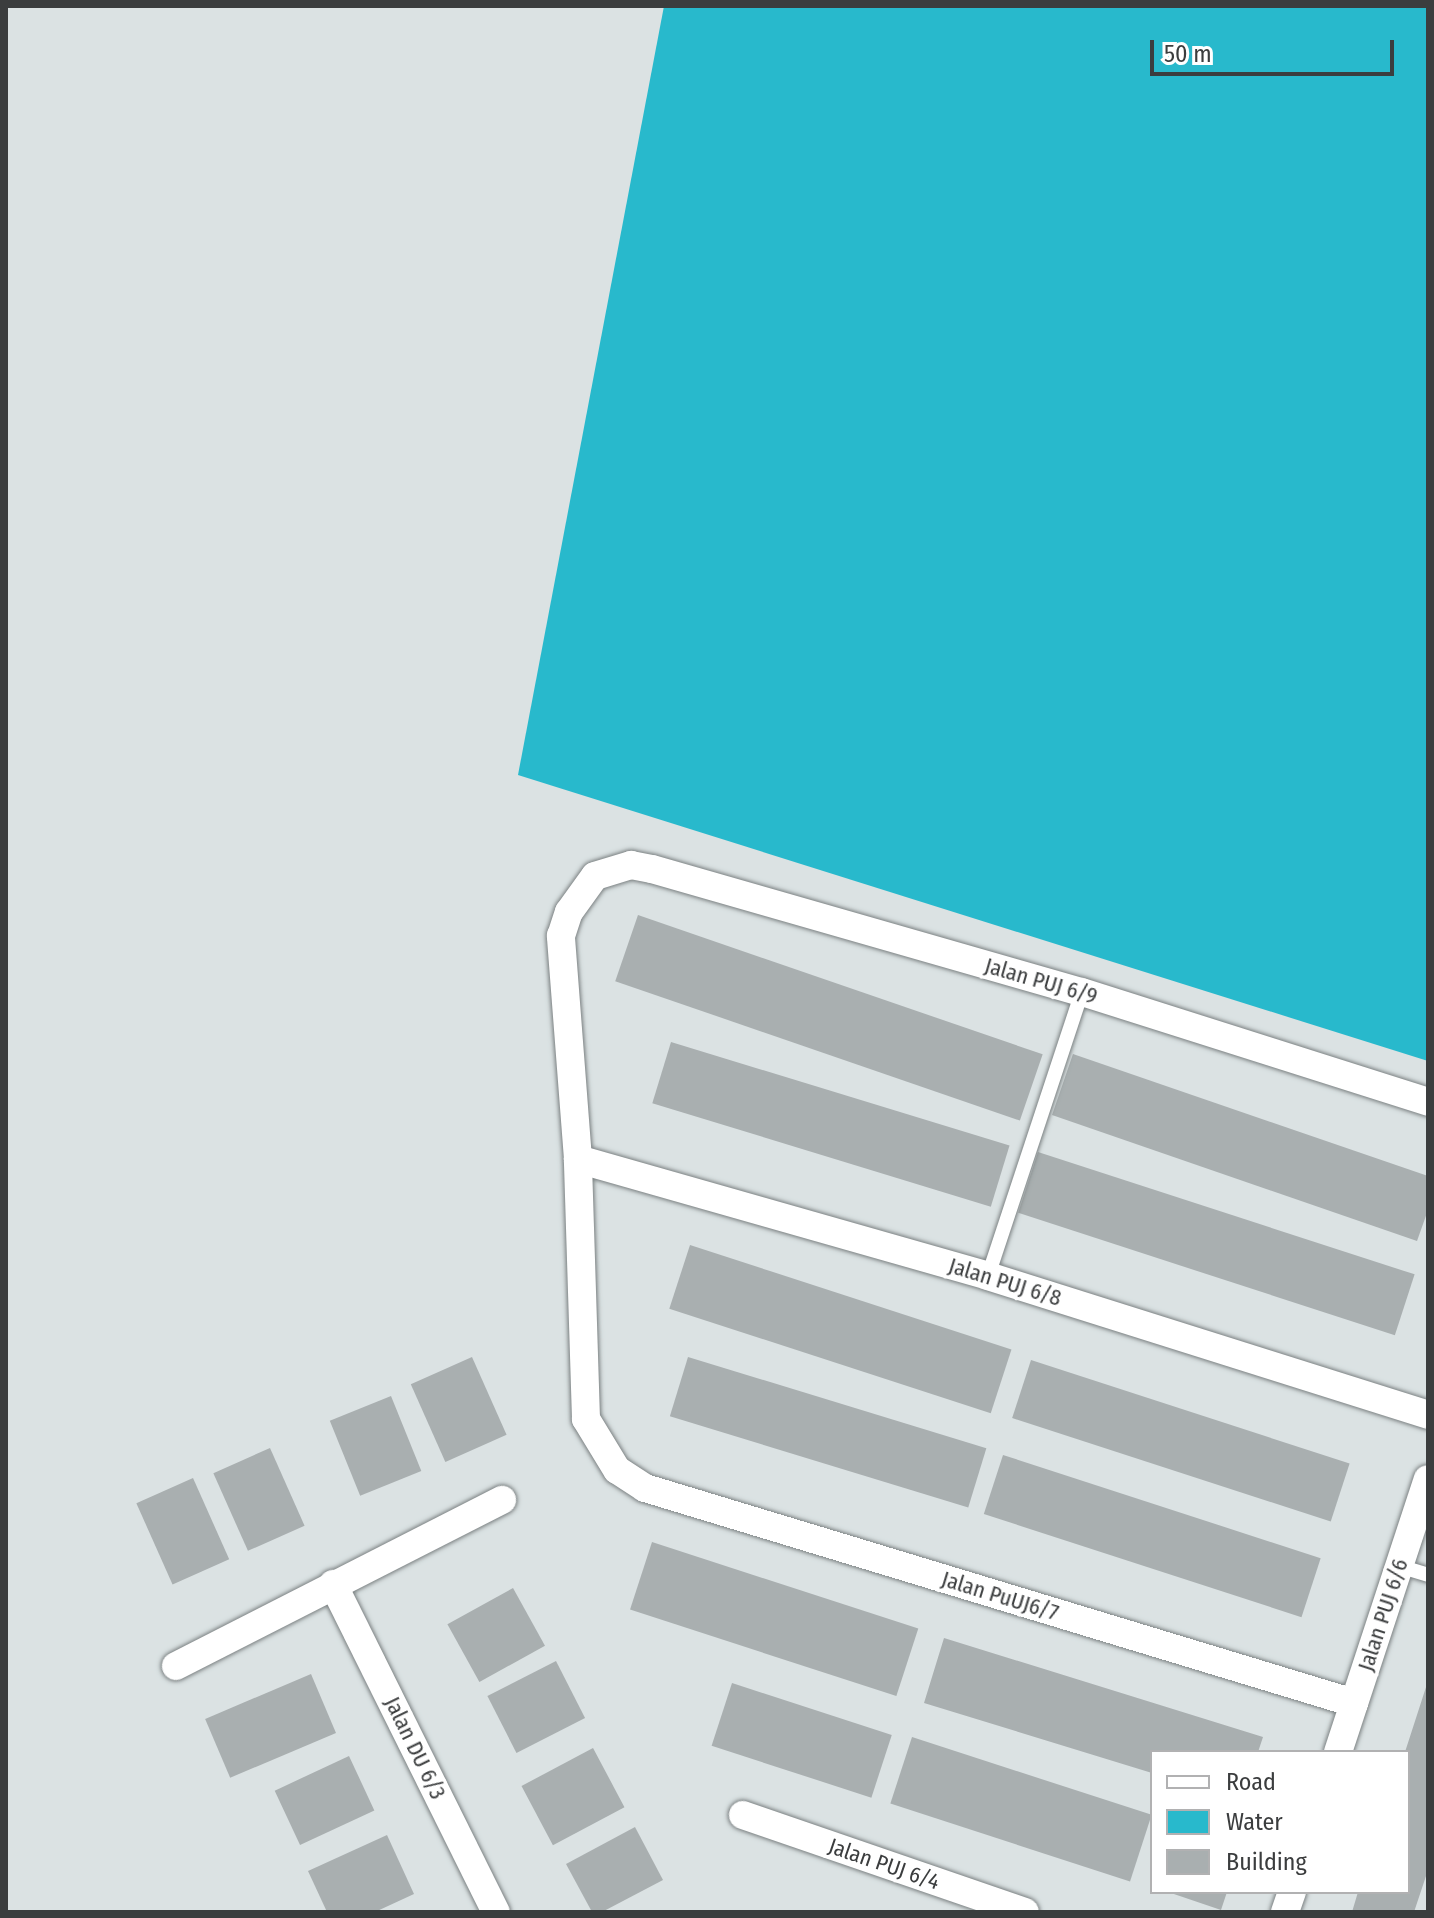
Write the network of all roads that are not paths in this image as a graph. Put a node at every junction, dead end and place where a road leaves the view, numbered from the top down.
1 (1082, 992) junction
2 (1428, 1102) edge
3 (578, 1159) junction
4 (988, 1276) junction
5 (1428, 1415) edge
6 (1428, 1479) edge
7 (645, 1488) joint
8 (502, 1500) dead end
9 (1399, 1566) junction
10 (1428, 1575) edge
11 (333, 1584) junction
12 (176, 1666) dead end
13 (1354, 1703) junction
14 (1339, 1750) edge
15 (743, 1815) dead end
16 (496, 1912) edge
17 (1025, 1912) edge

1 - 2 street, Jalan PUJ 6/9
1 - 3 street, Jalan PUJ 6/9
1 - 4 lane
3 - 4 street, Jalan PUJ 6/8
3 - 7 street, Jalan PUJ 6/9
4 - 5 street, Jalan PUJ 6/8
6 - 9 street, Jalan PUJ 6/6
7 - 13 street, Jalan PuUJ6/7
8 - 11 street
9 - 10 lane
9 - 13 street, Jalan PUJ 6/6
11 - 12 street
11 - 16 street, Jalan DU 6/3
13 - 14 street, Jalan PUJ 6/6
15 - 17 street, Jalan PUJ 6/4

